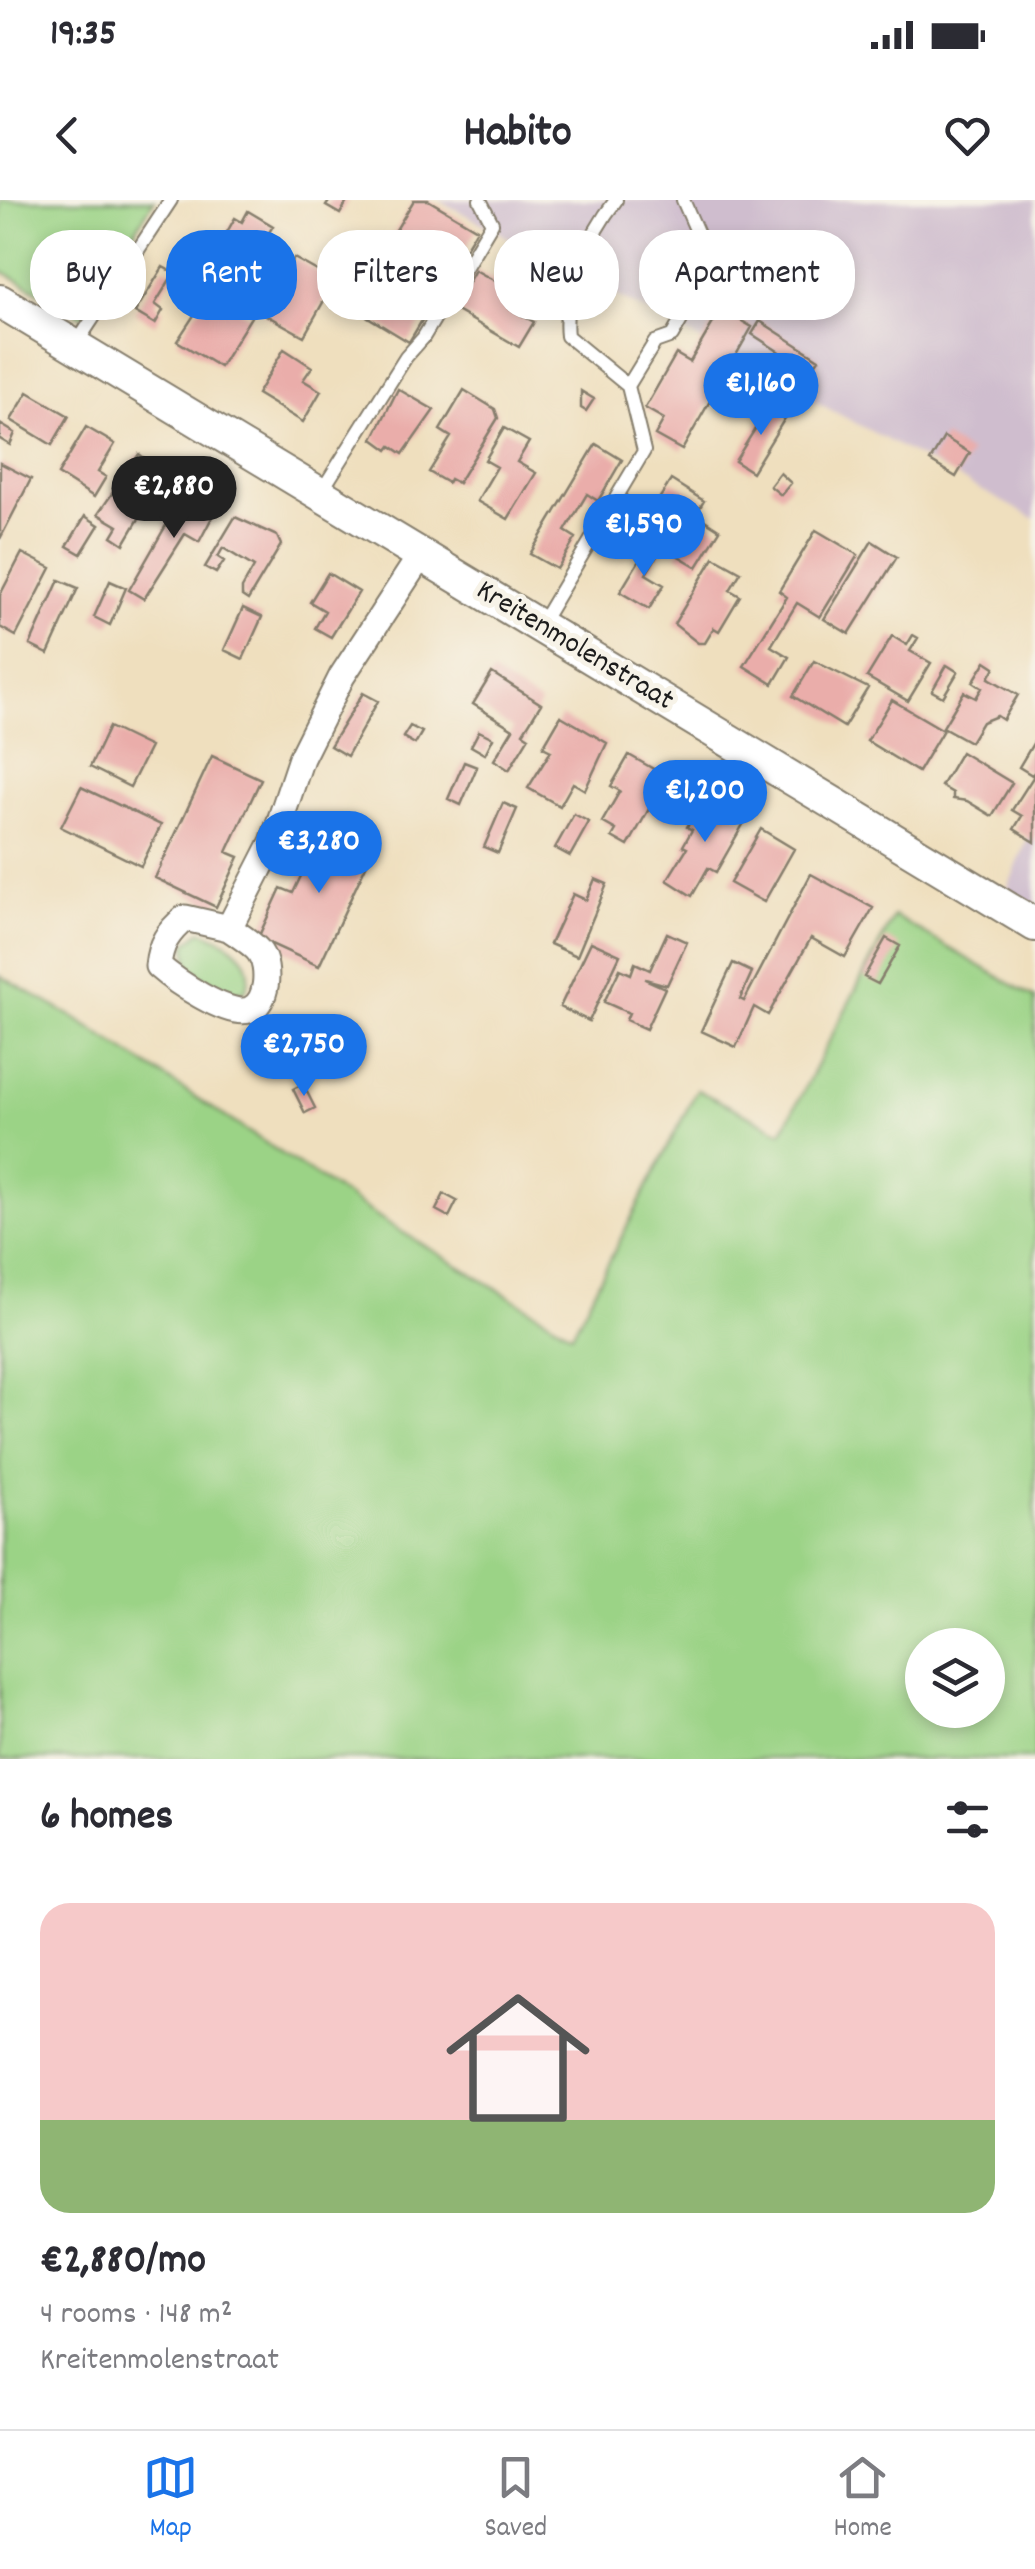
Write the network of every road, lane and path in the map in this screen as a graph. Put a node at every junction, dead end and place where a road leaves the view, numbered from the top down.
1 (171, 200) edge
2 (480, 200) edge
3 (616, 200) edge
4 (683, 200) edge
5 (0, 300) edge
6 (74, 346) junction
7 (628, 386) junction
8 (320, 494) junction
9 (420, 555) junction
10 (540, 626) junction
11 (1035, 925) edge
12 (229, 928) dead end

1 - 6 lane
2 - 8 lane
3 - 7 lane
4 - 7 lane
5 - 6 street, Kreitenmolenstraat
6 - 8 street, Kreitenmolenstraat
7 - 10 lane
8 - 9 street, Kreitenmolenstraat
9 - 10 street, Kreitenmolenstraat
9 - 12 street
10 - 11 street, Kreitenmolenstraat

